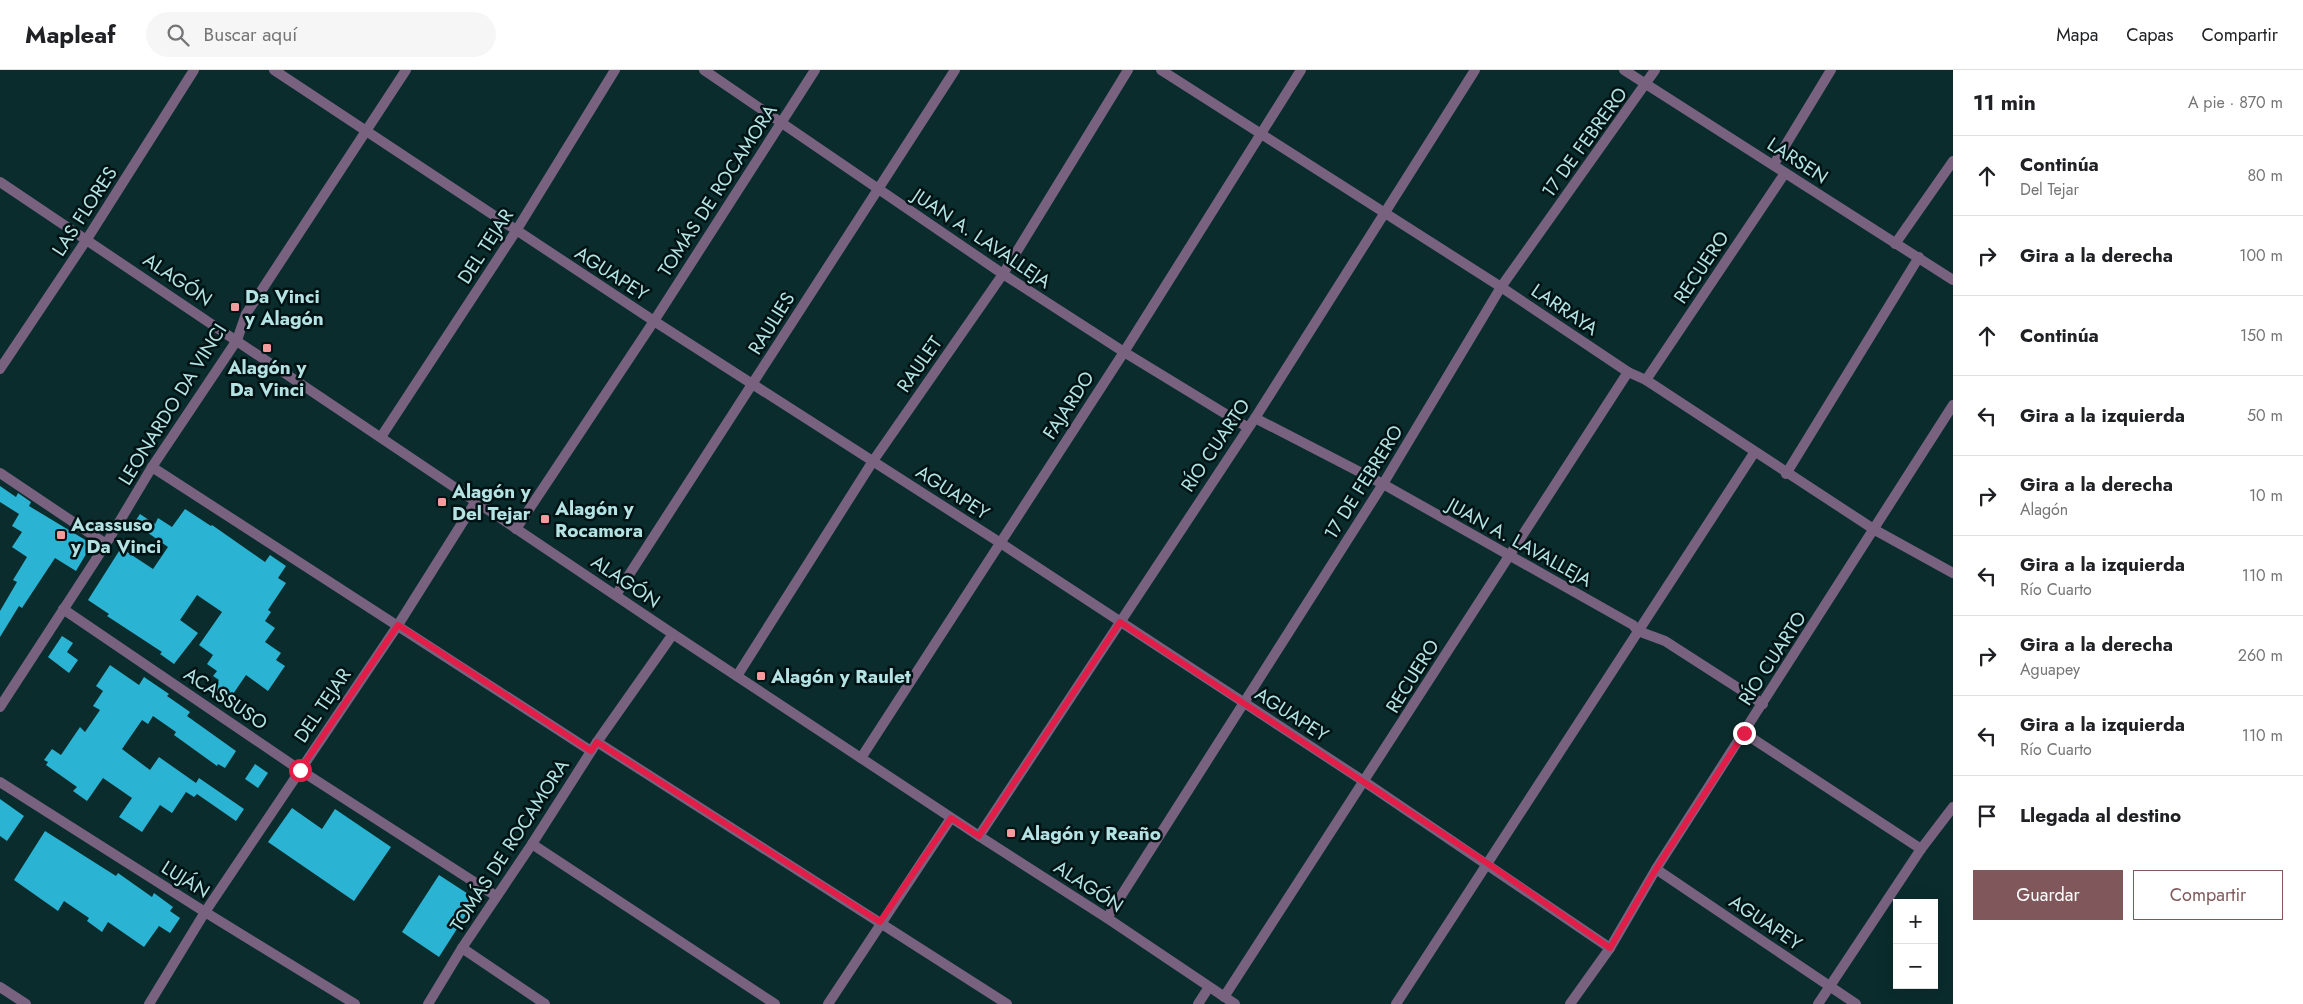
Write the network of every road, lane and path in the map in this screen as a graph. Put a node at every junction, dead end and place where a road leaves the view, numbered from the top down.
1 (194, 70) edge
2 (274, 70) edge
3 (406, 70) edge
4 (615, 70) edge
5 (704, 70) edge
6 (814, 70) edge
7 (955, 70) edge
8 (1128, 70) edge
9 (1161, 70) edge
10 (1301, 70) edge
11 (1475, 70) edge
12 (1624, 70) edge
13 (1655, 70) edge
14 (1831, 70) edge
15 (1646, 84) junction
16 (782, 121) junction
17 (367, 130) junction
18 (1260, 133) junction
19 (1953, 161) edge
20 (1774, 164) junction
21 (1785, 173) junction
22 (0, 182) edge
23 (876, 189) junction
24 (1384, 213) junction
25 (516, 231) junction
26 (87, 239) junction
27 (1895, 244) junction
28 (1918, 257) junction
29 (1003, 274) junction
30 (1953, 280) edge
31 (1501, 287) junction
32 (654, 322) junction
33 (237, 340) junction
34 (1124, 352) junction
35 (0, 369) edge
36 (1628, 372) junction
37 (1646, 380) junction
38 (754, 384) junction
39 (1953, 405) edge
40 (1255, 418) junction
41 (1247, 427) junction
42 (380, 437) junction
43 (1754, 453) junction
44 (874, 462) junction
45 (152, 467) junction
46 (0, 473) edge
47 (1786, 474) junction
48 (1383, 484) junction
49 (476, 501) junction
50 (516, 529) junction
51 (1875, 530) junction
52 (1000, 542) junction
53 (106, 544) junction
54 (1508, 556) junction
55 (1953, 572) edge
56 (616, 595) junction
57 (63, 609) junction
58 (1120, 622) junction
59 (398, 625) junction
60 (1638, 631) junction
61 (673, 634) junction
62 (737, 676) junction
63 (1244, 704) junction
64 (1763, 704) junction
65 (0, 707) edge
66 (1744, 733) junction
67 (594, 747) junction
68 (861, 758) junction
69 (300, 770) junction
70 (0, 782) edge
71 (1365, 782) junction
72 (1953, 807) edge
73 (951, 818) junction
74 (979, 836) junction
75 (532, 844) junction
76 (1921, 849) junction
77 (1487, 863) junction
78 (1656, 869) junction
79 (496, 896) junction
80 (206, 912) junction
81 (1107, 918) junction
82 (880, 922) junction
83 (462, 948) junction
84 (1610, 948) junction
85 (0, 987) edge
86 (1209, 987) junction
87 (1829, 987) junction
88 (1224, 997) junction
89 (26, 1004) edge
90 (149, 1004) edge
91 (355, 1004) edge
92 (428, 1004) edge
93 (545, 1004) edge
94 (775, 1004) edge
95 (828, 1004) edge
96 (1007, 1004) edge
97 (1198, 1004) edge
98 (1235, 1004) edge
99 (1396, 1004) edge
100 (1570, 1004) edge
101 (1818, 1004) edge
102 (1856, 1004) edge

1 - 26 street, LAS FLORES
2 - 17 street, AGUAPEY
3 - 17 street, LEONARDO DA VINCI
4 - 25 street, DEL TEJAR
5 - 16 street, JUAN A. LAVALLEJA
6 - 16 street, TOMÁS DE ROCAMORA
7 - 23 street, RAULIES
8 - 29 street, RAULET
9 - 18 street, LARRAYA
10 - 18 street, FAJARDO
11 - 24 street, RÍO CUARTO
12 - 15 street, LARSEN
13 - 15 street, 17 DE FEBRERO
14 - 20 street
15 - 20 street, LARSEN
15 - 31 street, 17 DE FEBRERO
16 - 23 street, JUAN A. LAVALLEJA
16 - 32 street, TOMÁS DE ROCAMORA
17 - 25 street, AGUAPEY
17 - 33 street, LEONARDO DA VINCI
18 - 24 street, LARRAYA
18 - 34 street, FAJARDO
19 - 27 street
20 - 21 street, LARSEN
21 - 27 street, LARSEN
21 - 37 street, RECUERO
22 - 26 street, ALAGÓN
23 - 29 street, JUAN A. LAVALLEJA
23 - 38 street, RAULIES
24 - 31 street, LARRAYA
24 - 40 street, RÍO CUARTO
25 - 32 street, AGUAPEY
25 - 42 street, DEL TEJAR
26 - 33 street, ALAGÓN
26 - 35 street, LAS FLORES
27 - 28 street, LARSEN
28 - 30 street, LARSEN
28 - 47 street
29 - 34 street, JUAN A. LAVALLEJA
29 - 44 street, RAULET
31 - 36 street, LARRAYA
31 - 48 street, 17 DE FEBRERO
32 - 38 street, AGUAPEY
32 - 50 street, TOMÁS DE ROCAMORA
33 - 42 street, ALAGÓN
33 - 45 street, LEONARDO DA VINCI
34 - 41 street, JUAN A. LAVALLEJA
34 - 52 street, FAJARDO
36 - 37 street, LARRAYA
36 - 54 street, RECUERO
37 - 43 street, LARRAYA
38 - 44 street, AGUAPEY
38 - 56 street, RAULIES
39 - 51 street, RÍO CUARTO
40 - 41 street, RÍO CUARTO
40 - 48 street, JUAN A. LAVALLEJA
41 - 58 street, RÍO CUARTO
42 - 49 street, ALAGÓN
43 - 47 street, LARRAYA
43 - 60 street
44 - 52 street, AGUAPEY
44 - 62 street, RAULET
45 - 53 street, LEONARDO DA VINCI
45 - 59 street
46 - 53 street
47 - 51 street, LARRAYA
48 - 54 street, JUAN A. LAVALLEJA
48 - 63 street, 17 DE FEBRERO
49 - 50 street, ALAGÓN
49 - 59 street, DEL TEJAR
50 - 56 street, ALAGÓN
51 - 55 street, LARRAYA
51 - 64 street, RÍO CUARTO
52 - 58 street, AGUAPEY
52 - 68 street, FAJARDO
53 - 57 street, LEONARDO DA VINCI
54 - 60 street, JUAN A. LAVALLEJA
54 - 71 street, RECUERO
56 - 61 street, ALAGÓN
57 - 65 street, LEONARDO DA VINCI
57 - 69 street, ACASSUSO
58 - 63 street, AGUAPEY
58 - 74 street, RÍO CUARTO
59 - 67 street
59 - 69 street, DEL TEJAR
60 - 64 street, JUAN A. LAVALLEJA
60 - 77 street
61 - 62 street, ALAGÓN
61 - 67 street, TOMÁS DE ROCAMORA
62 - 68 street, ALAGÓN
63 - 71 street, AGUAPEY
63 - 81 street, 17 DE FEBRERO
64 - 66 street, RÍO CUARTO
66 - 76 street
66 - 78 street, RÍO CUARTO
67 - 75 street, TOMÁS DE ROCAMORA
67 - 82 street
68 - 73 street, ALAGÓN
69 - 79 street, ACASSUSO
69 - 80 street, DEL TEJAR
70 - 80 street, LUJÁN
71 - 77 street, AGUAPEY
71 - 88 street, RECUERO
72 - 76 street
73 - 74 street, ALAGÓN
73 - 82 street
74 - 81 street, ALAGÓN
75 - 79 street, TOMÁS DE ROCAMORA
75 - 94 street
76 - 87 street
77 - 84 street, AGUAPEY
77 - 99 street
78 - 84 street, RÍO CUARTO
78 - 87 street, AGUAPEY
79 - 83 street, TOMÁS DE ROCAMORA
80 - 90 street, DEL TEJAR
80 - 91 street, LUJÁN
81 - 86 street, ALAGÓN
82 - 95 street
82 - 96 street
83 - 92 street, TOMÁS DE ROCAMORA
83 - 93 street
84 - 100 street, RÍO CUARTO
85 - 89 street
86 - 88 street, ALAGÓN
86 - 97 street
87 - 101 street
87 - 102 street, AGUAPEY
88 - 98 street, ALAGÓN

